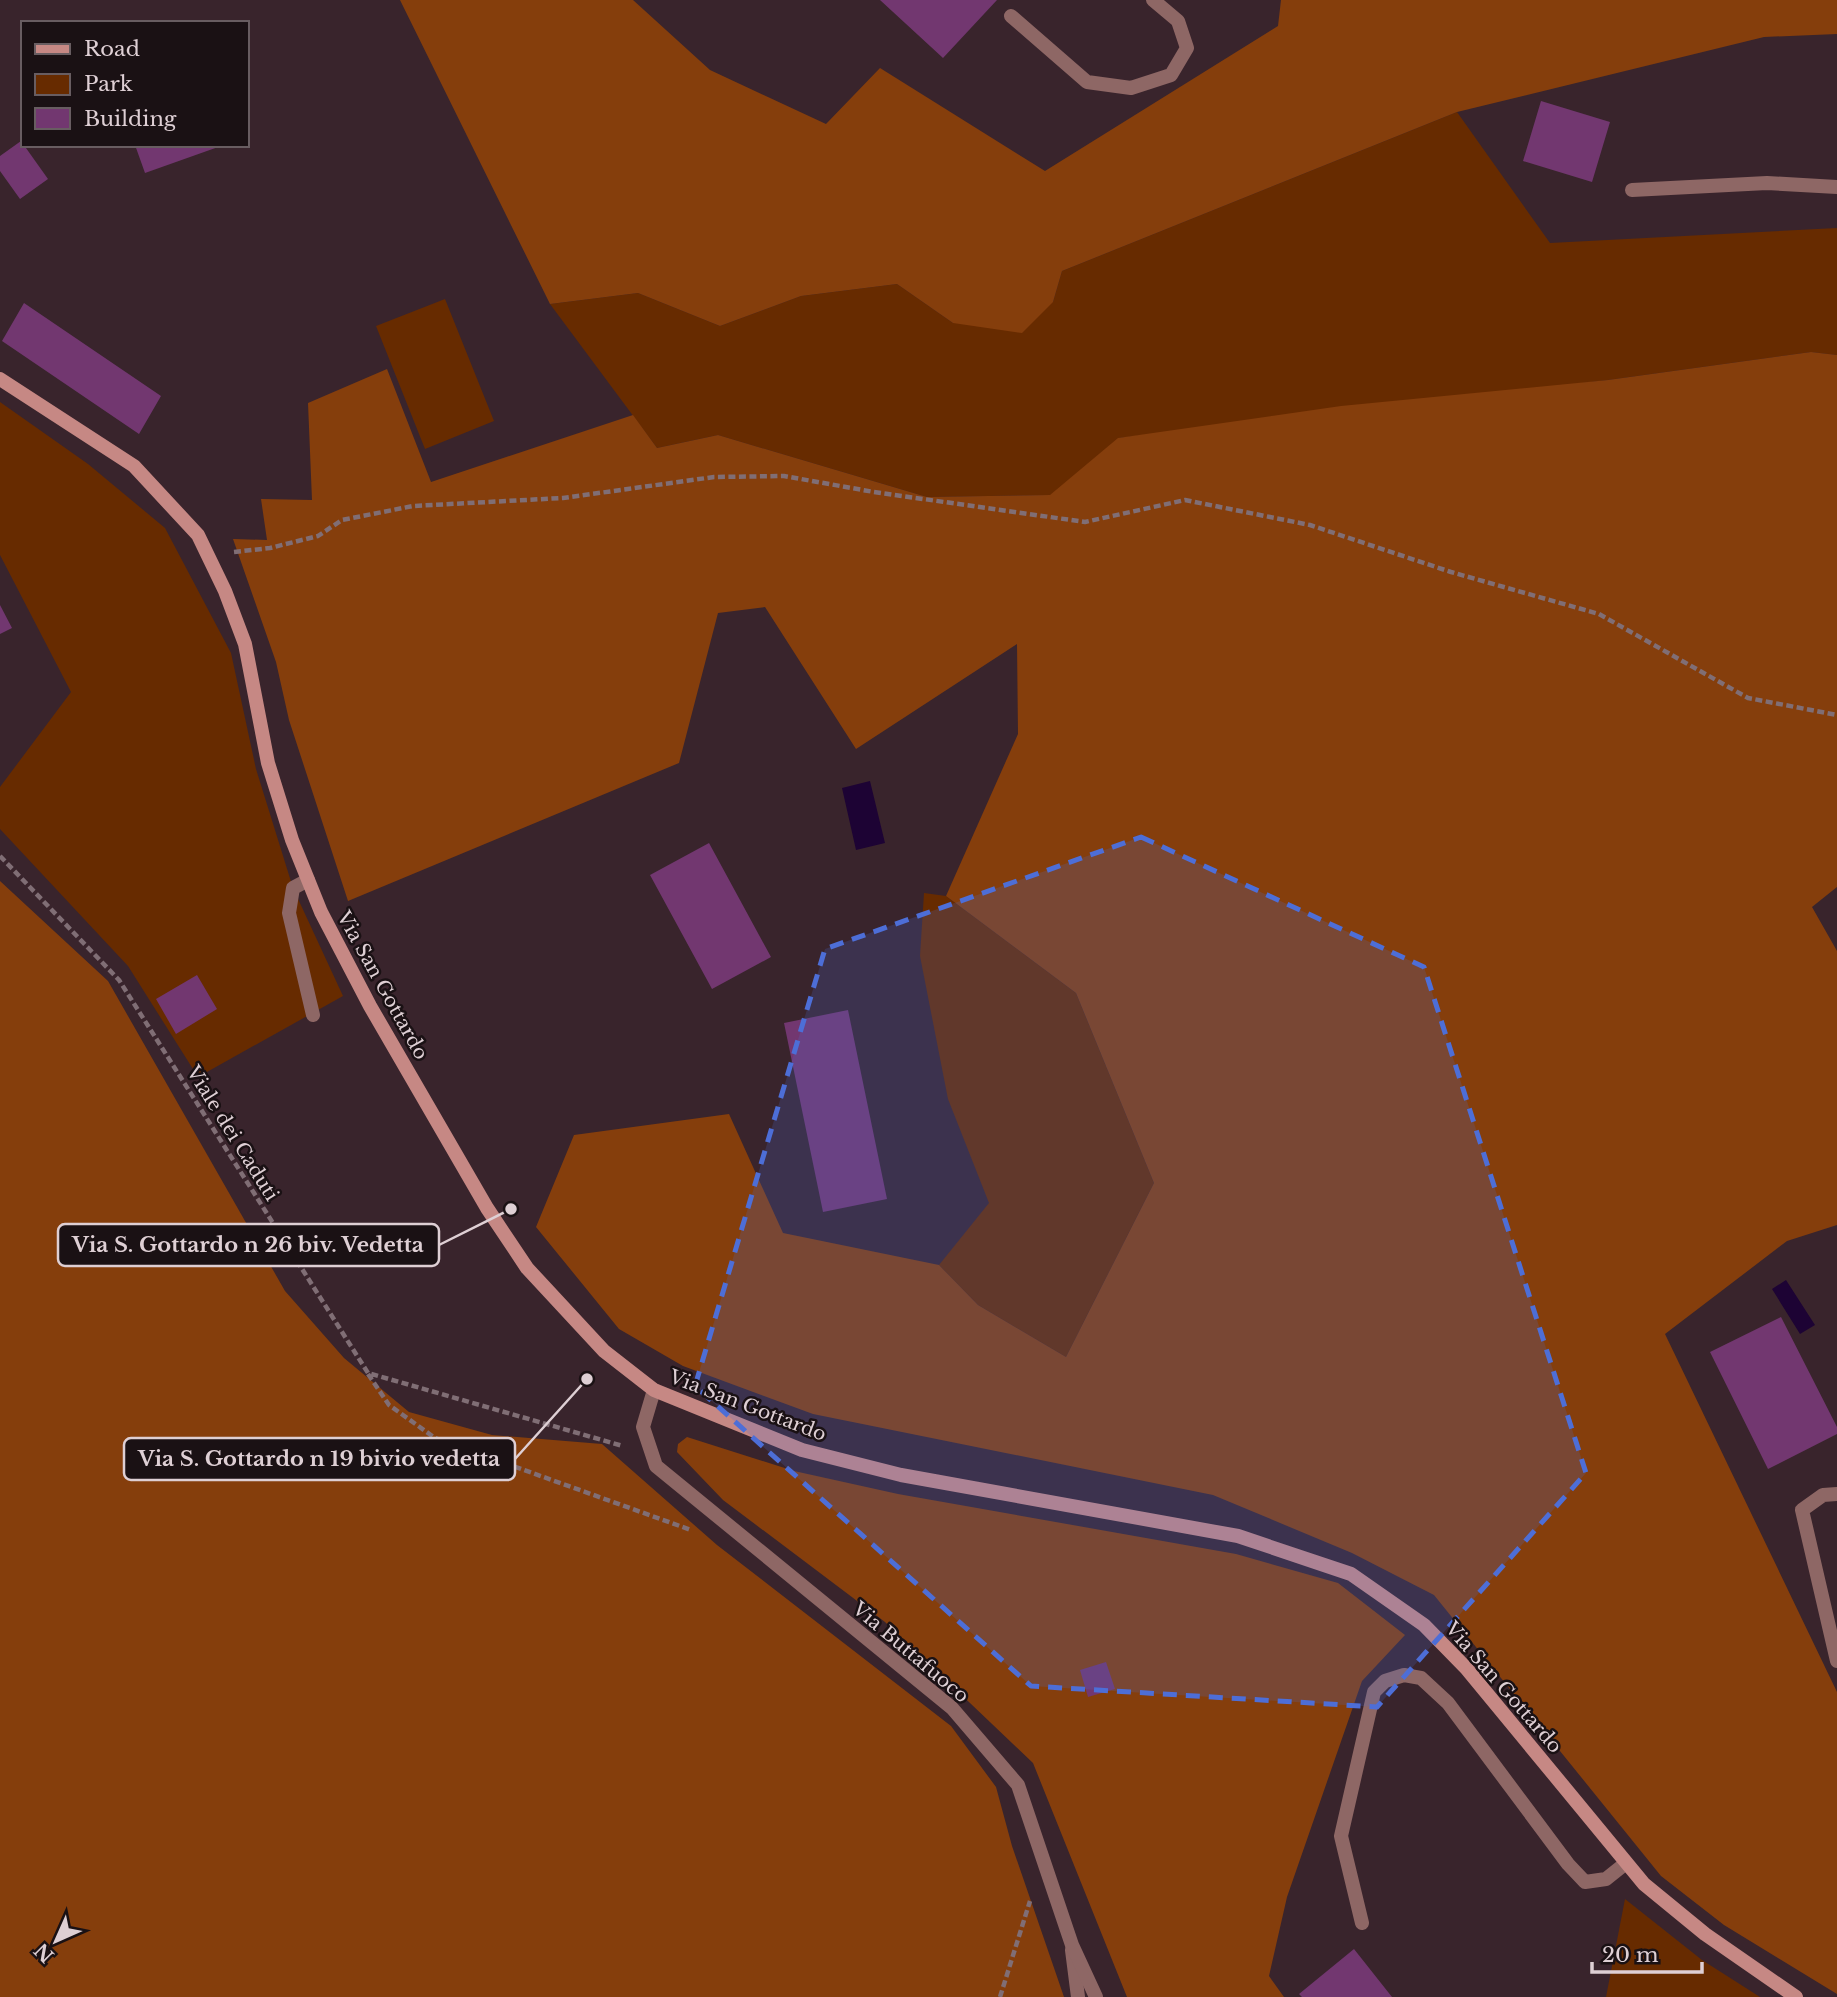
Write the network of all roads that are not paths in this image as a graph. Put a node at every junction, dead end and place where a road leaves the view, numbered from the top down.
1 (1153, 0) edge
2 (1011, 16) dead end
3 (1837, 187) edge
4 (1632, 190) dead end
5 (0, 379) edge
6 (308, 880) junction
7 (313, 1014) dead end
8 (654, 1390) junction
9 (1837, 1494) edge
10 (1837, 1661) edge
11 (1626, 1863) junction
12 (1362, 1923) dead end
13 (1072, 1945) junction
14 (1078, 1997) edge
15 (1096, 1997) edge
16 (1797, 1997) edge

1 - 2 street
3 - 4 street
5 - 6 street, Via San Gottardo
6 - 7 street
6 - 8 street, Via San Gottardo
8 - 11 street, Via San Gottardo
8 - 13 street, Via Buttafuoco
9 - 10 street
11 - 12 street
11 - 16 street, Via San Gottardo
13 - 14 street
13 - 15 street, Via Buttafuoco

